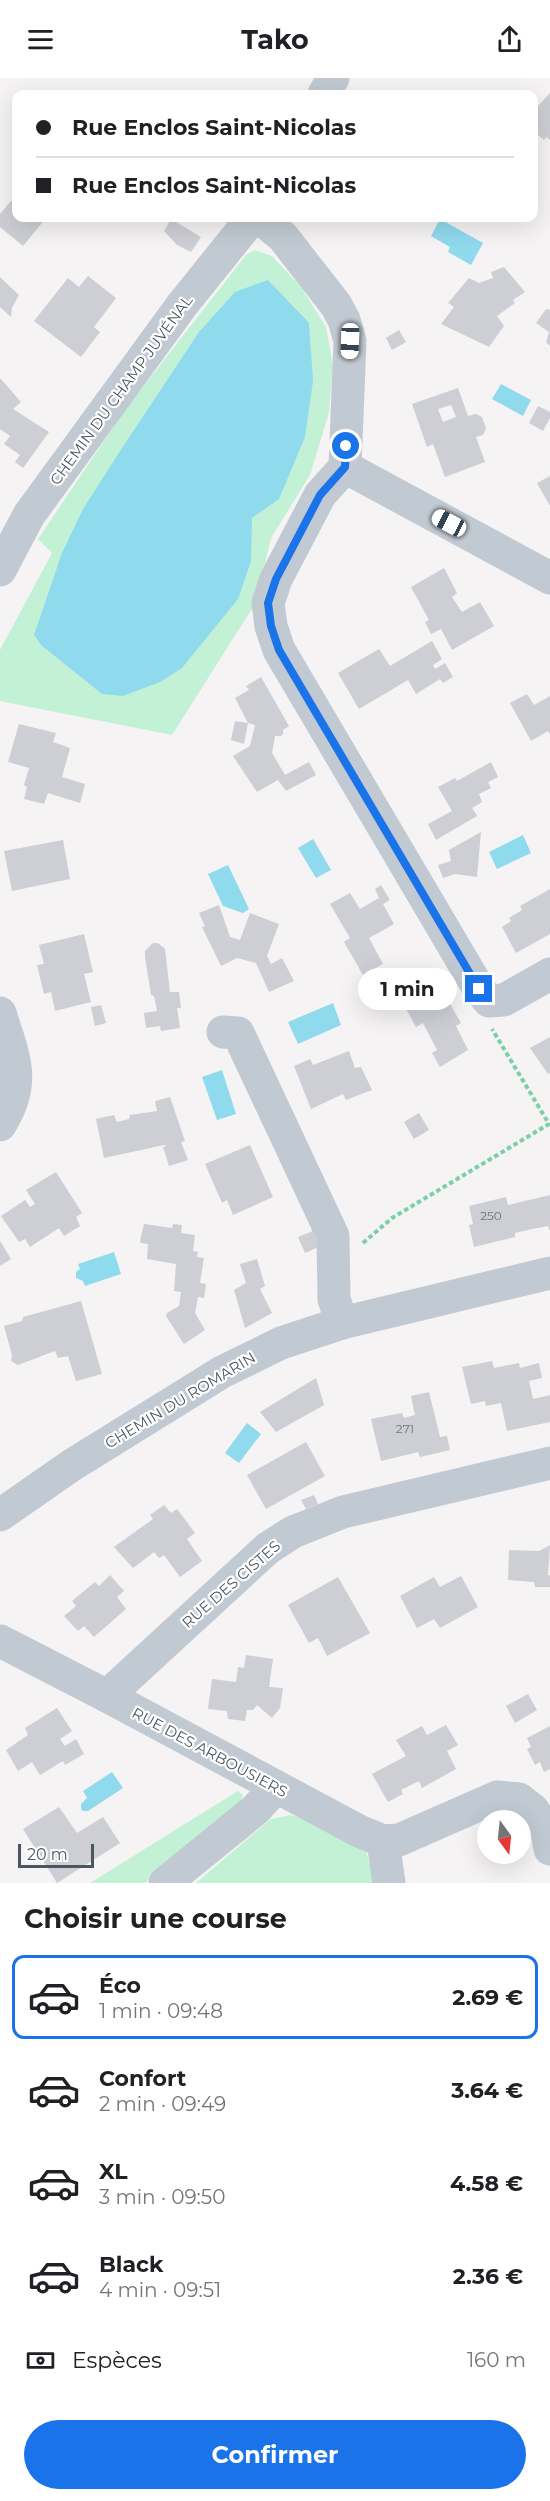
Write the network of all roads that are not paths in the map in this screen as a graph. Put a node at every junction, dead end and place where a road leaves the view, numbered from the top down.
1 (249, 222) edge
2 (265, 222) edge
3 (345, 467) junction
4 (0, 570) edge
5 (550, 578) edge
6 (550, 974) edge
7 (0, 1013) edge
8 (223, 1032) dead end
9 (0, 1125) edge
10 (550, 1273) edge
11 (342, 1323) junction
12 (550, 1463) edge
13 (0, 1515) edge
14 (0, 1641) edge
15 (107, 1696) junction
16 (273, 1786) junction
17 (383, 1841) junction
18 (550, 1848) edge
19 (165, 1883) edge
20 (389, 1883) edge

1 - 4 street, CHEMIN DU CHAMP JUVÉNAL
2 - 3 street
3 - 5 street
3 - 6 street
7 - 9 street
8 - 11 street
10 - 11 street, CHEMIN DU ROMARIN
11 - 13 street, CHEMIN DU ROMARIN
12 - 15 street, RUE DES CISTES
14 - 15 street, RUE DES ARBOUSIERS
15 - 16 street, RUE DES ARBOUSIERS
16 - 17 street, RUE DES ARBOUSIERS
16 - 19 street
17 - 18 street
17 - 20 street

